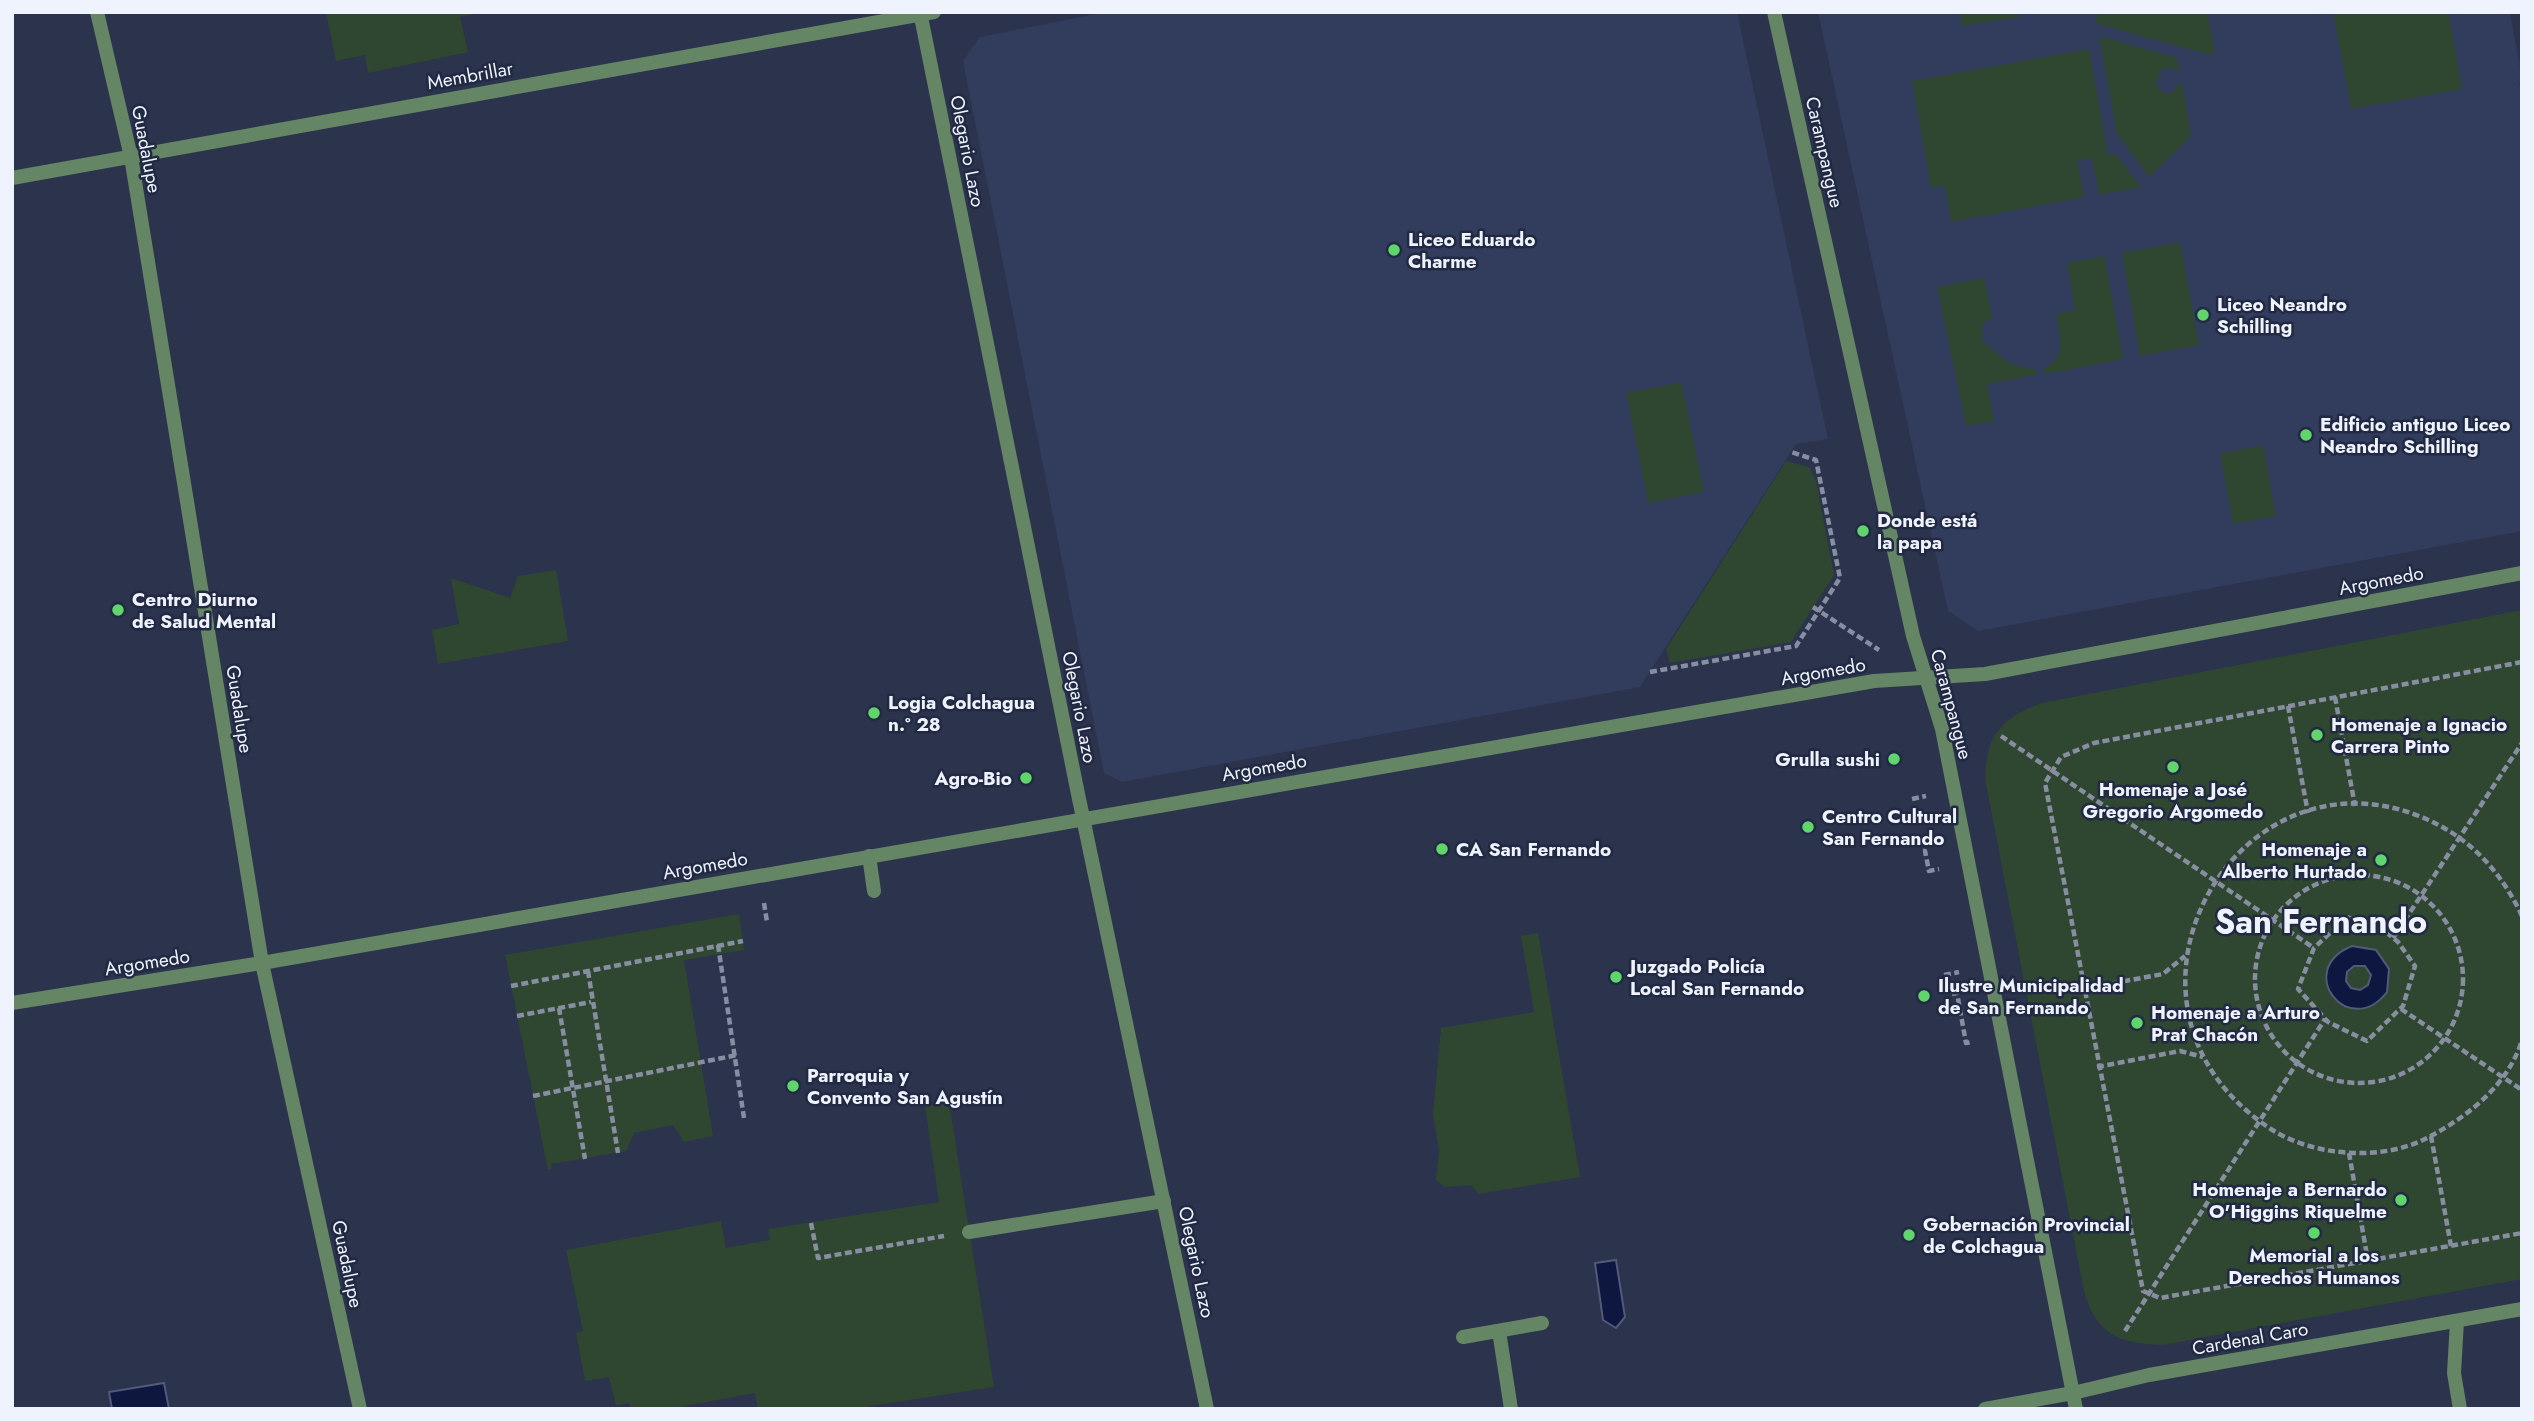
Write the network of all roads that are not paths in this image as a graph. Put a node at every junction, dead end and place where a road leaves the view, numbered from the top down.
1 (97, 12) edge
2 (1774, 12) edge
3 (925, 13) edge
4 (131, 157) junction
5 (12, 178) edge
6 (2522, 573) edge
7 (1926, 678) junction
8 (1083, 818) junction
9 (869, 856) junction
10 (874, 891) dead end
11 (262, 963) junction
12 (12, 1003) edge
13 (1164, 1201) junction
14 (969, 1232) road end
15 (2522, 1309) edge
16 (2457, 1321) junction
17 (1542, 1323) dead end
18 (1499, 1331) junction
19 (1462, 1337) dead end
20 (2073, 1394) junction
21 (360, 1409) edge
22 (1207, 1409) edge
23 (1511, 1409) edge
24 (1986, 1409) edge
25 (2076, 1409) edge
26 (2460, 1409) edge

1 - 4 street, Guadalupe
2 - 7 street, Carampangue
3 - 4 street, Membrillar
3 - 8 street, Olegario Lazo
4 - 5 street, Membrillar
4 - 11 street, Guadalupe
6 - 7 street, Argomedo
7 - 8 street, Argomedo
7 - 20 street, Carampangue
8 - 9 street, Argomedo
8 - 13 street, Olegario Lazo
9 - 10 street
9 - 11 street, Argomedo
11 - 12 street, Argomedo
11 - 21 street, Guadalupe
13 - 14 street
13 - 22 street, Olegario Lazo
15 - 16 street, Cardenal Caro
16 - 20 street, Cardenal Caro
16 - 26 street
17 - 18 street
18 - 19 street
18 - 23 street
20 - 24 street, Cardenal Caro
20 - 25 street, Carampangue

